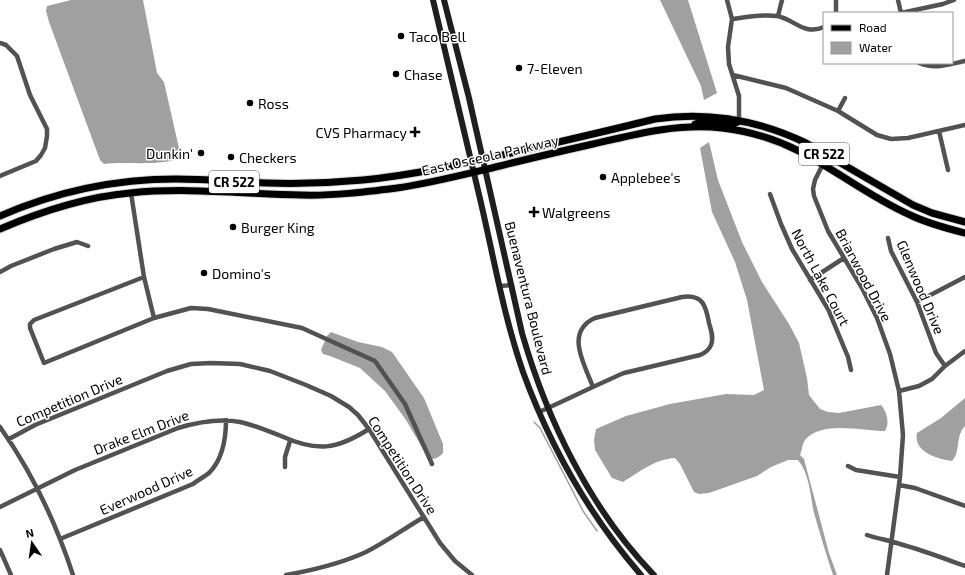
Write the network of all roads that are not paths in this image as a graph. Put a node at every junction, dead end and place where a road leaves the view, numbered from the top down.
1 (433, 0) edge
2 (444, 0) edge
3 (727, 0) edge
4 (782, 0) edge
5 (836, 0) edge
6 (898, 0) edge
7 (954, 0) edge
8 (836, 12) edge
9 (901, 12) edge
10 (906, 12) edge
11 (778, 16) junction
12 (732, 19) junction
13 (823, 27) edge
14 (8, 38) dead end
15 (0, 43) edge
16 (6, 45) junction
17 (965, 60) edge
18 (953, 63) edge
19 (923, 64) edge
20 (950, 64) edge
21 (734, 76) junction
22 (845, 98) dead end
23 (838, 111) junction
24 (739, 120) junction
25 (965, 124) edge
26 (634, 125) junction
27 (687, 127) junction
28 (939, 131) junction
29 (632, 135) junction
30 (827, 156) junction
31 (483, 160) junction
32 (471, 162) junction
33 (822, 164) junction
34 (485, 170) junction
35 (948, 170) dead end
36 (474, 173) junction
37 (0, 176) edge
38 (265, 183) junction
39 (131, 193) junction
40 (265, 194) junction
41 (770, 194) dead end
42 (0, 216) edge
43 (965, 222) edge
44 (0, 229) edge
45 (965, 233) edge
46 (888, 238) dead end
47 (88, 246) dead end
48 (844, 258) junction
49 (0, 272) edge
50 (144, 277) junction
51 (965, 278) edge
52 (810, 280) junction
53 (512, 285) junction
54 (500, 286) junction
55 (918, 302) junction
56 (154, 318) junction
57 (965, 351) edge
58 (945, 366) junction
59 (850, 370) dead end
60 (594, 387) junction
61 (899, 391) junction
62 (548, 408) junction
63 (539, 412) junction
64 (226, 420) junction
65 (0, 427) edge
66 (369, 429) junction
67 (9, 439) junction
68 (290, 440) junction
69 (432, 464) dead end
70 (848, 466) dead end
71 (285, 467) dead end
72 (900, 476) junction
73 (899, 485) junction
74 (38, 488) junction
75 (965, 506) edge
76 (0, 507) edge
77 (424, 517) junction
78 (867, 535) dead end
79 (60, 538) junction
80 (891, 541) junction
81 (0, 550) edge
82 (965, 566) edge
83 (317, 572) edge
84 (11, 575) edge
85 (73, 575) edge
86 (286, 575) edge
87 (472, 575) edge
88 (642, 575) edge
89 (654, 575) edge
90 (887, 575) edge

1 - 32 main road, Buenaventura Boulevard
2 - 31 main road, Buenaventura Boulevard
3 - 12 street
4 - 11 street
5 - 8 street
6 - 9 street
7 - 10 street
11 - 12 street
11 - 13 street
12 - 21 street
14 - 16 street
15 - 16 street
16 - 37 street
17 - 18 street
19 - 20 street
21 - 23 street
21 - 24 street
22 - 23 street
23 - 28 street
24 - 26 main road, East Osceola Parkway / CR 522
24 - 27 main road
24 - 30 main road, East Osceola Parkway / CR 522
25 - 28 street
26 - 29 street
26 - 31 main road, East Osceola Parkway / CR 522
27 - 29 main road, East Osceola Parkway / CR 522
27 - 33 main road, East Osceola Parkway / CR 522
28 - 35 street
29 - 34 main road, East Osceola Parkway / CR 522
30 - 33 street, Briarwood Drive
30 - 43 main road, East Osceola Parkway / CR 522
31 - 32 main road, East Osceola Parkway / CR 522
31 - 34 main road, Buenaventura Boulevard
32 - 36 main road, Buenaventura Boulevard
32 - 38 main road, East Osceola Parkway / CR 522
33 - 45 main road, East Osceola Parkway / CR 522
33 - 48 street, Briarwood Drive
34 - 36 main road, East Osceola Parkway / CR 522
34 - 53 main road, Buenaventura Boulevard
36 - 40 main road, East Osceola Parkway / CR 522
36 - 54 main road, Buenaventura Boulevard
38 - 40 street
38 - 42 main road, East Osceola Parkway / CR 522
39 - 40 main road, East Osceola Parkway / CR 522
39 - 44 main road, East Osceola Parkway / CR 522
39 - 50 street
41 - 52 street, North Lake Court
46 - 55 street, Glenwood Drive
47 - 49 street
48 - 52 street
48 - 61 street, Briarwood Drive
50 - 56 street
50 - 56 street
51 - 55 street
52 - 59 street, North Lake Court
53 - 54 street
53 - 62 main road, Buenaventura Boulevard
54 - 63 main road, Buenaventura Boulevard
55 - 58 street, Glenwood Drive
56 - 69 street
57 - 58 street
58 - 61 street
60 - 60 street
60 - 62 street
61 - 72 street, Briarwood Drive
62 - 63 street
62 - 89 main road, Buenaventura Boulevard
63 - 88 main road, Buenaventura Boulevard
64 - 68 street, Drake Elm Drive
64 - 74 street, Drake Elm Drive
64 - 79 street, Everwood Drive
65 - 67 street
66 - 67 street, Competition Drive
66 - 68 street, Drake Elm Drive
66 - 77 street, Competition Drive
67 - 74 street
68 - 71 street
70 - 72 street
72 - 73 street, Briarwood Drive
73 - 75 street
73 - 80 street, Briarwood Drive
74 - 76 street, Drake Elm Drive
74 - 79 street
77 - 83 street
77 - 87 street, Competition Drive
78 - 80 street
79 - 85 street
80 - 82 street
80 - 90 street, Briarwood Drive
81 - 84 street
83 - 86 street

